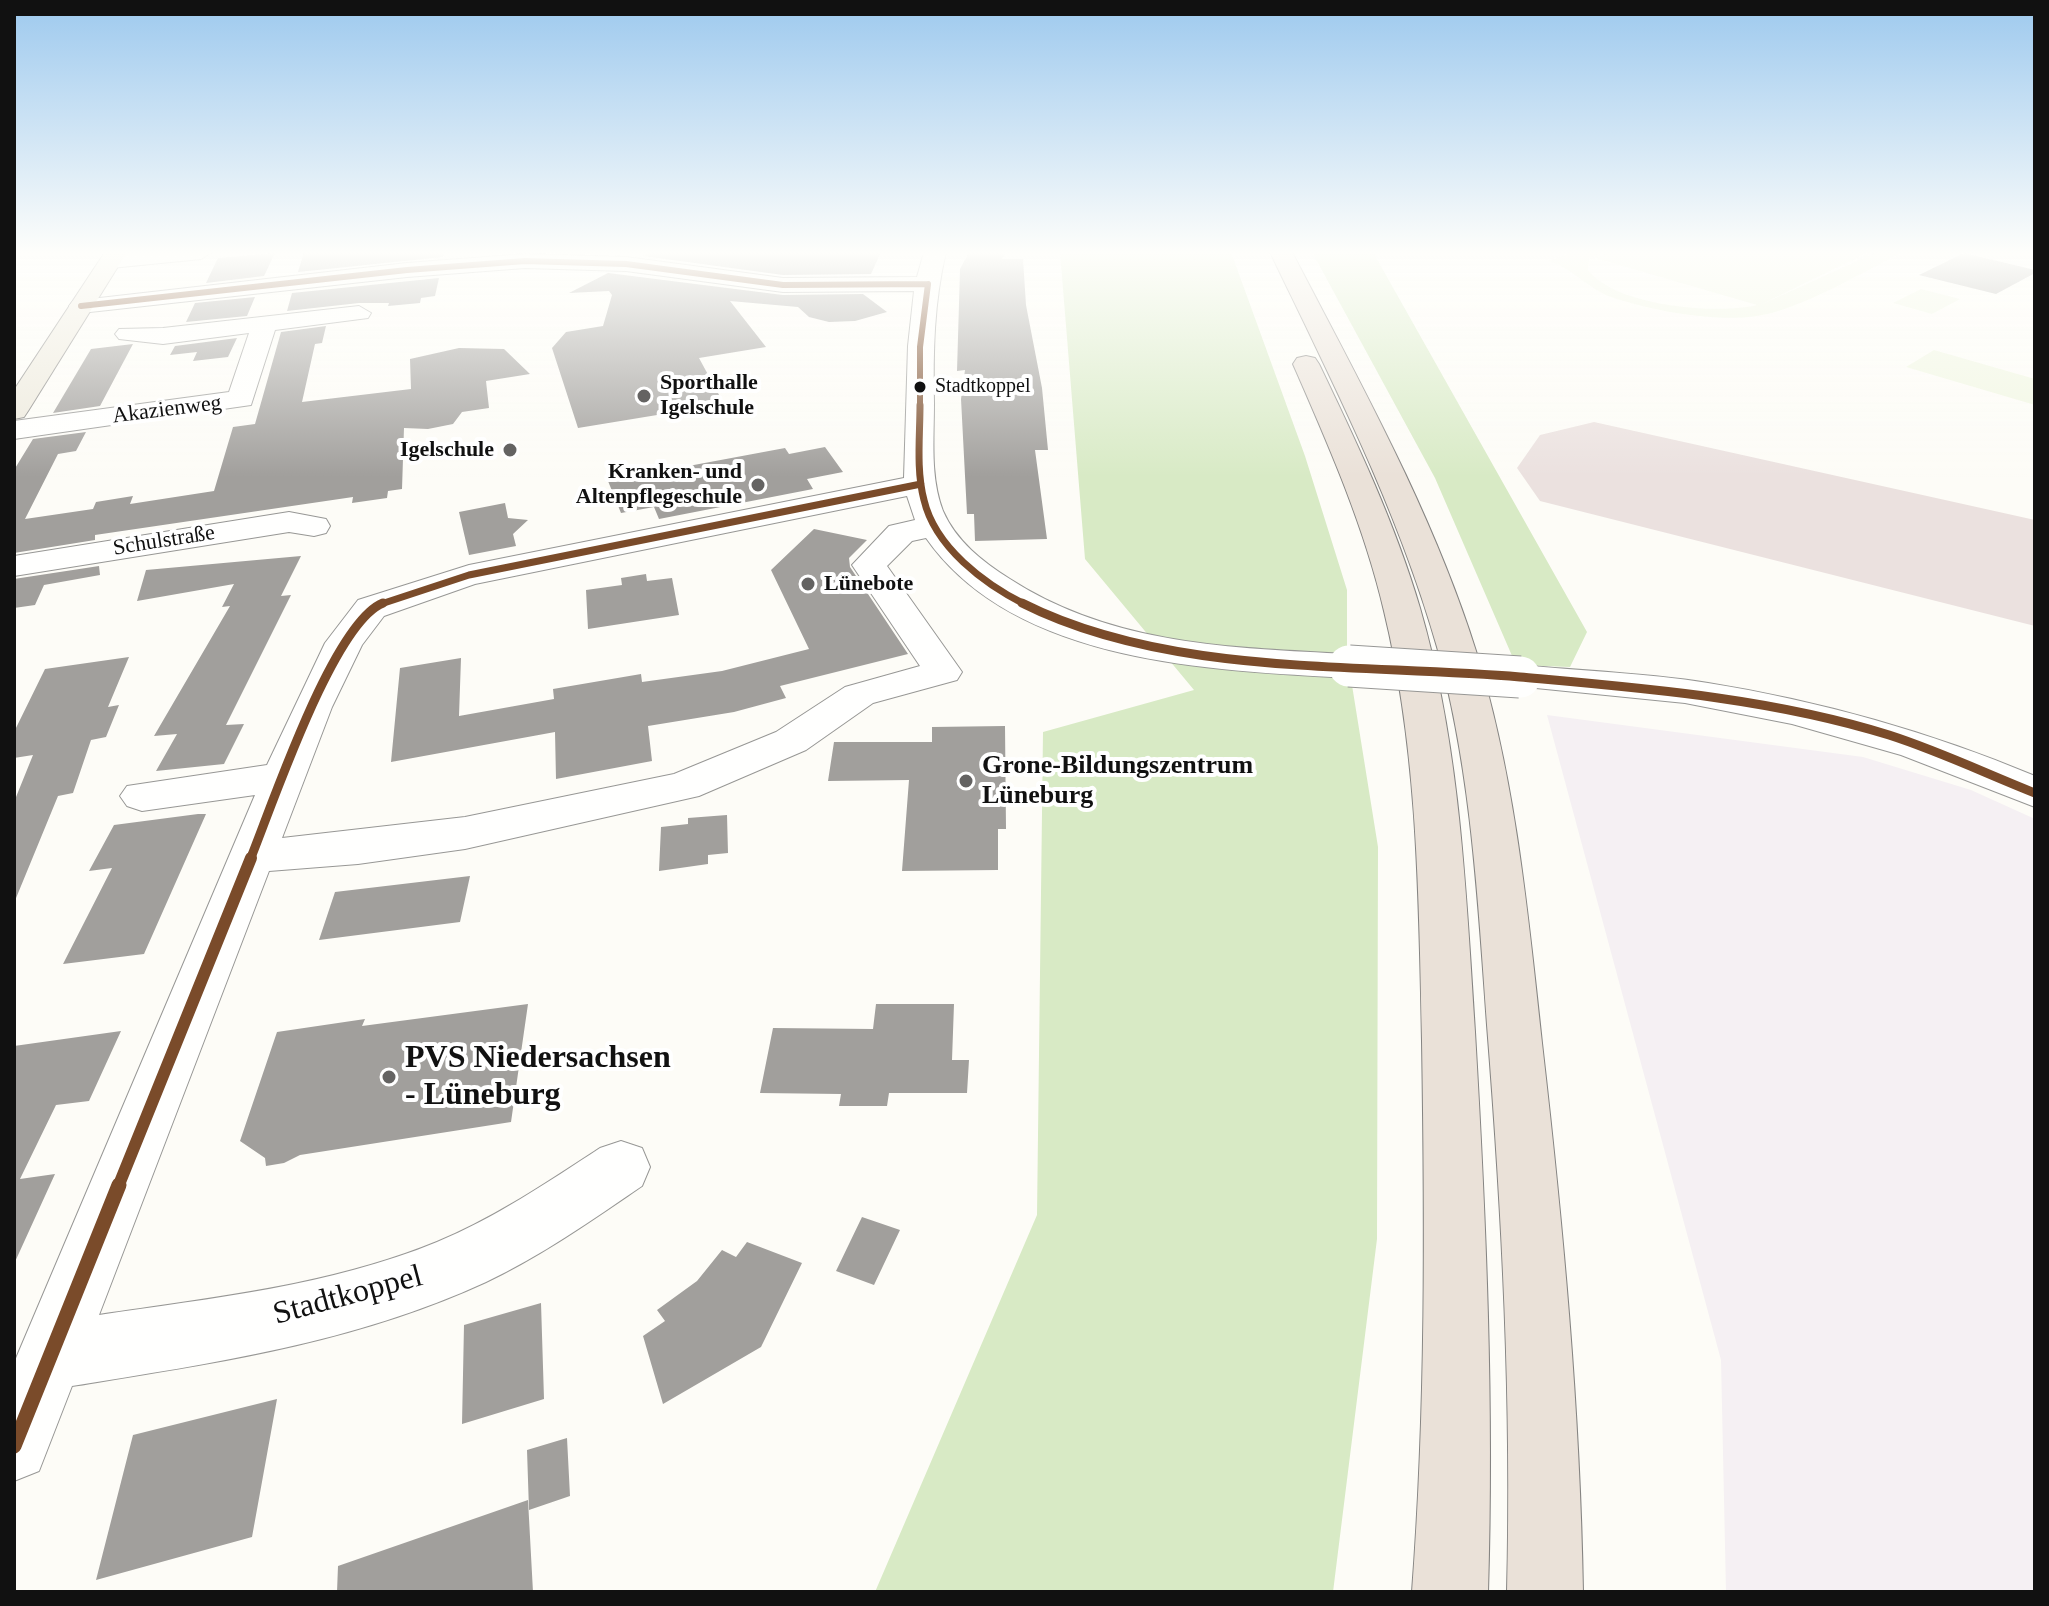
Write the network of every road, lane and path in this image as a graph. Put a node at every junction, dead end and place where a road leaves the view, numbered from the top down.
1 (68, 327) edge
2 (250, 327) edge
3 (261, 327) edge
4 (923, 327) edge
5 (1288, 327) edge
6 (1319, 327) edge
7 (128, 334) dead end
8 (14, 411) edge
9 (14, 430) edge
10 (921, 484) junction
11 (314, 526) dead end
12 (935, 526) junction
13 (14, 566) edge
14 (285, 777) junction
15 (2035, 793) edge
16 (142, 796) dead end
17 (253, 856) junction
18 (621, 1167) dead end
19 (50, 1356) junction
20 (14, 1446) edge
21 (1450, 1592) edge
22 (1545, 1592) edge

1 - 8 main road
2 - 7 street
3 - 9 street, Akazienweg
4 - 10 street
5 - 21 highway
6 - 22 highway
10 - 12 street
10 - 14 street
11 - 13 street, Schulstraße
12 - 15 street, bridge
12 - 17 street
14 - 16 street
14 - 17 street
17 - 19 street
18 - 19 street, Stadtkoppel
19 - 20 street

